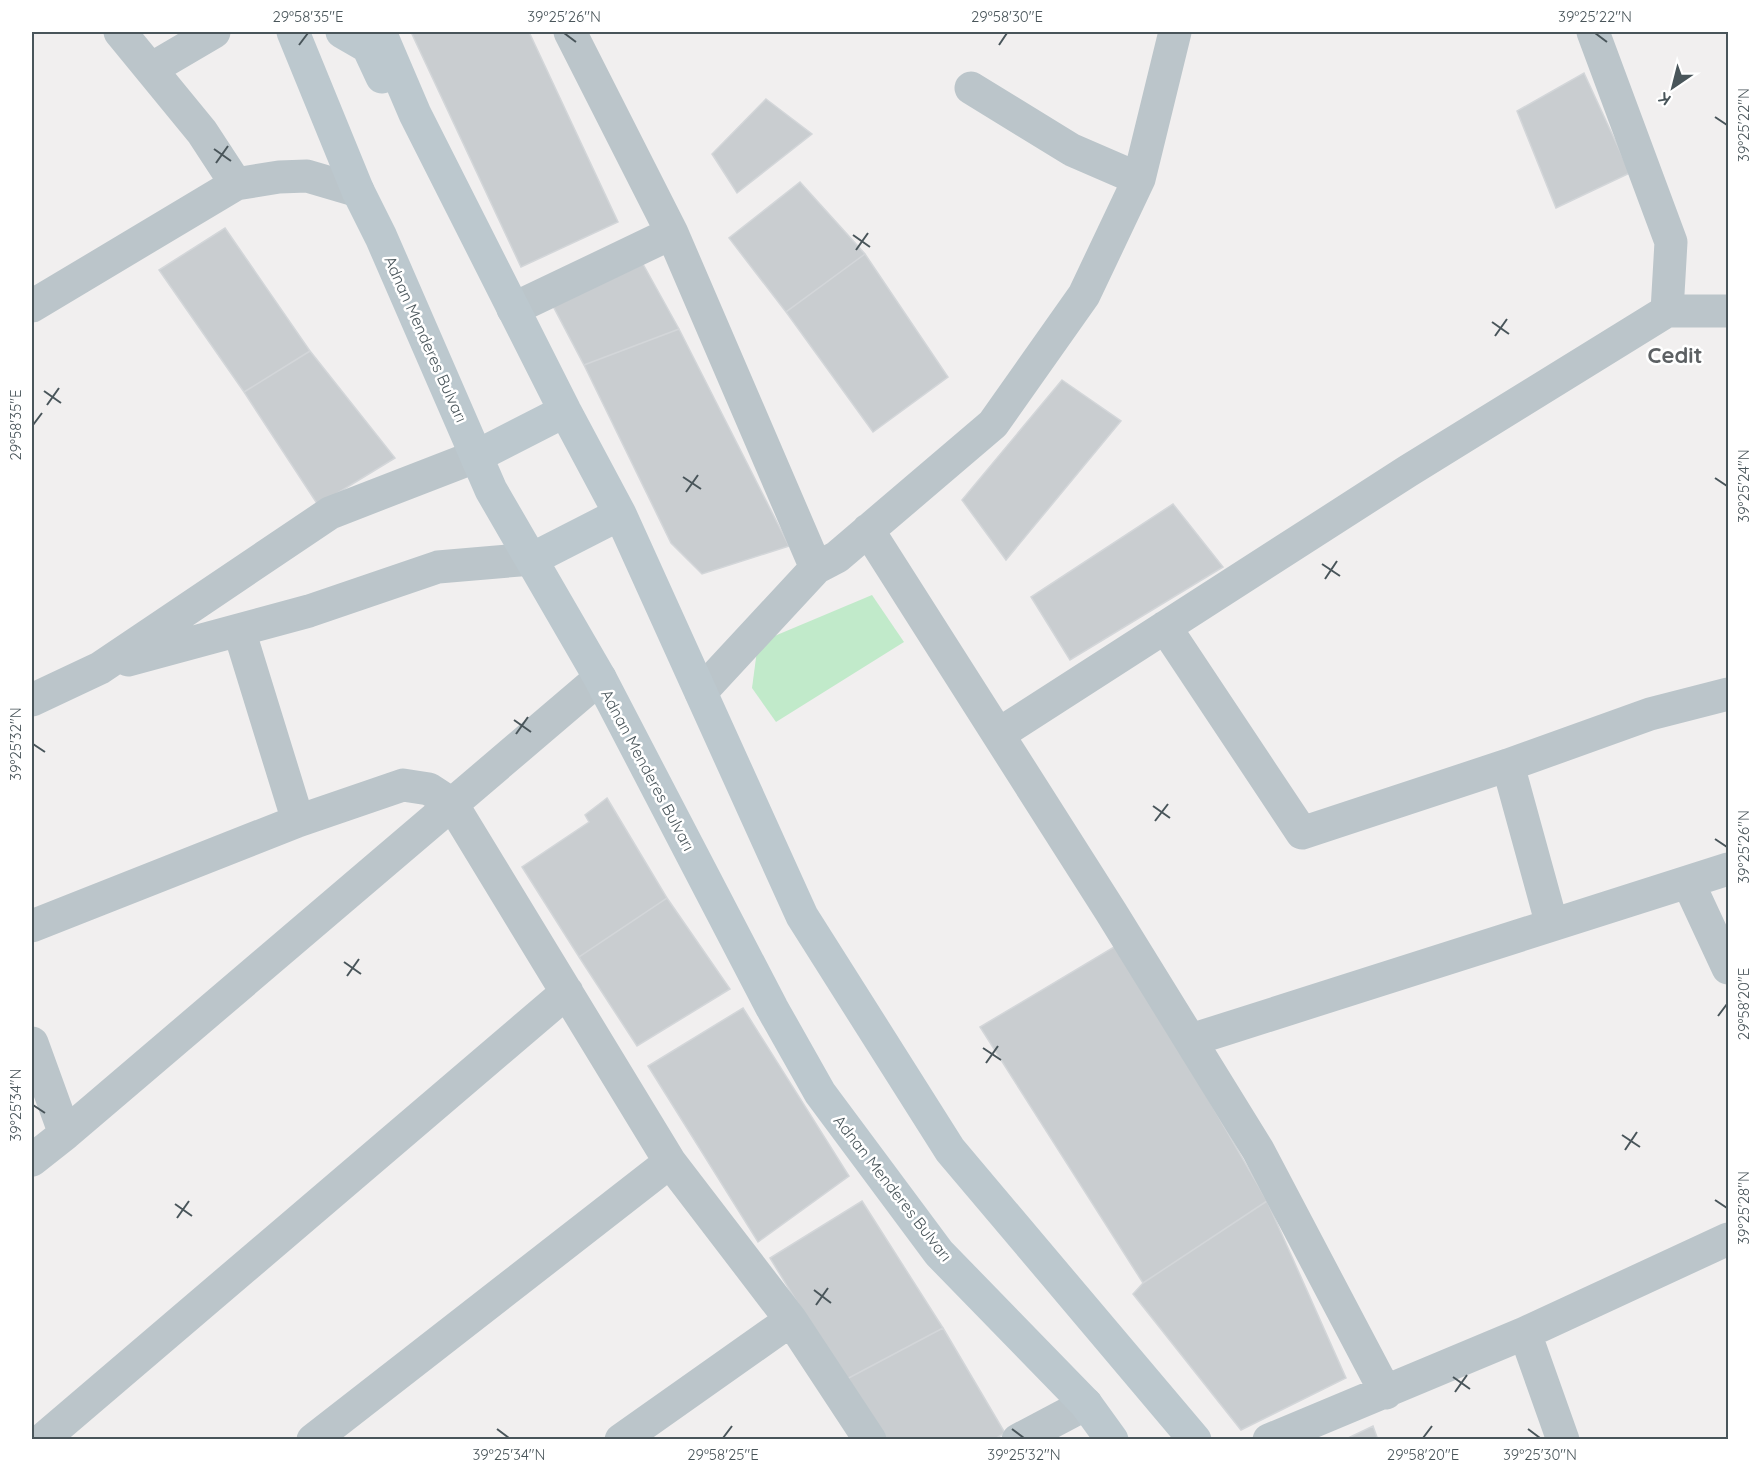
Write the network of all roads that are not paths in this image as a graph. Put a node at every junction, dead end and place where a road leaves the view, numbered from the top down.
1 (120, 32) edge
2 (214, 32) edge
3 (294, 32) edge
4 (342, 32) edge
5 (380, 32) edge
6 (570, 32) edge
7 (1175, 32) edge
8 (1593, 32) edge
9 (151, 69) junction
10 (971, 88) dead end
11 (1138, 179) junction
12 (236, 184) junction
13 (358, 191) junction
14 (454, 192) junction
15 (672, 233) junction
16 (32, 306) edge
17 (513, 309) junction
18 (1667, 311) junction
19 (1728, 311) edge
20 (566, 411) junction
21 (477, 456) junction
22 (620, 514) junction
23 (868, 530) junction
24 (532, 559) junction
25 (816, 568) junction
26 (1165, 627) junction
27 (239, 630) junction
28 (100, 668) junction
29 (600, 678) junction
30 (701, 692) junction
31 (1728, 694) edge
32 (32, 700) edge
33 (999, 734) junction
34 (1508, 765) junction
35 (452, 804) junction
36 (298, 821) junction
37 (1728, 869) edge
38 (1688, 882) junction
39 (1552, 925) junction
40 (32, 926) edge
41 (1728, 968) edge
42 (567, 992) junction
43 (1191, 1041) junction
44 (32, 1043) edge
45 (65, 1134) junction
46 (32, 1160) edge
47 (670, 1162) junction
48 (1728, 1239) edge
49 (791, 1320) junction
50 (1525, 1334) junction
51 (1386, 1393) junction
52 (1086, 1404) junction
53 (42, 1440) edge
54 (313, 1440) edge
55 (621, 1440) edge
56 (870, 1440) edge
57 (1018, 1440) edge
58 (1112, 1440) edge
59 (1195, 1440) edge
60 (1269, 1440) edge
61 (1563, 1440) edge

1 - 9 street
2 - 9 street
3 - 13 main road, Adnan Menderes Bulvarı
4 - 14 main road
5 - 14 main road
6 - 15 street
7 - 11 street
8 - 18 street
9 - 12 street
10 - 11 street
11 - 23 street
12 - 13 street
12 - 16 street
13 - 21 main road, Adnan Menderes Bulvarı
14 - 17 main road
15 - 17 street
15 - 25 street
17 - 20 main road
18 - 19 street
18 - 26 street
20 - 21 main road
20 - 22 main road
21 - 24 main road, Adnan Menderes Bulvarı
21 - 28 street
22 - 24 main road
22 - 30 main road
23 - 25 street
23 - 33 street
24 - 27 street
24 - 29 main road, Adnan Menderes Bulvarı
25 - 30 street
26 - 33 street
26 - 34 street
27 - 28 street
27 - 36 street
28 - 32 street
29 - 35 street
29 - 52 main road, Adnan Menderes Bulvarı
30 - 59 main road
31 - 34 street
33 - 43 street
34 - 39 street
35 - 36 street
35 - 42 street
35 - 45 street
36 - 40 street
37 - 38 street
38 - 39 street
38 - 41 street
39 - 43 street
42 - 47 street
42 - 53 street
43 - 51 street
44 - 45 street
45 - 46 street
47 - 49 street
47 - 54 street
48 - 50 street
49 - 55 street
49 - 56 street
50 - 51 street
50 - 61 street
51 - 60 street
52 - 57 street
52 - 58 main road, Adnan Menderes Bulvarı

